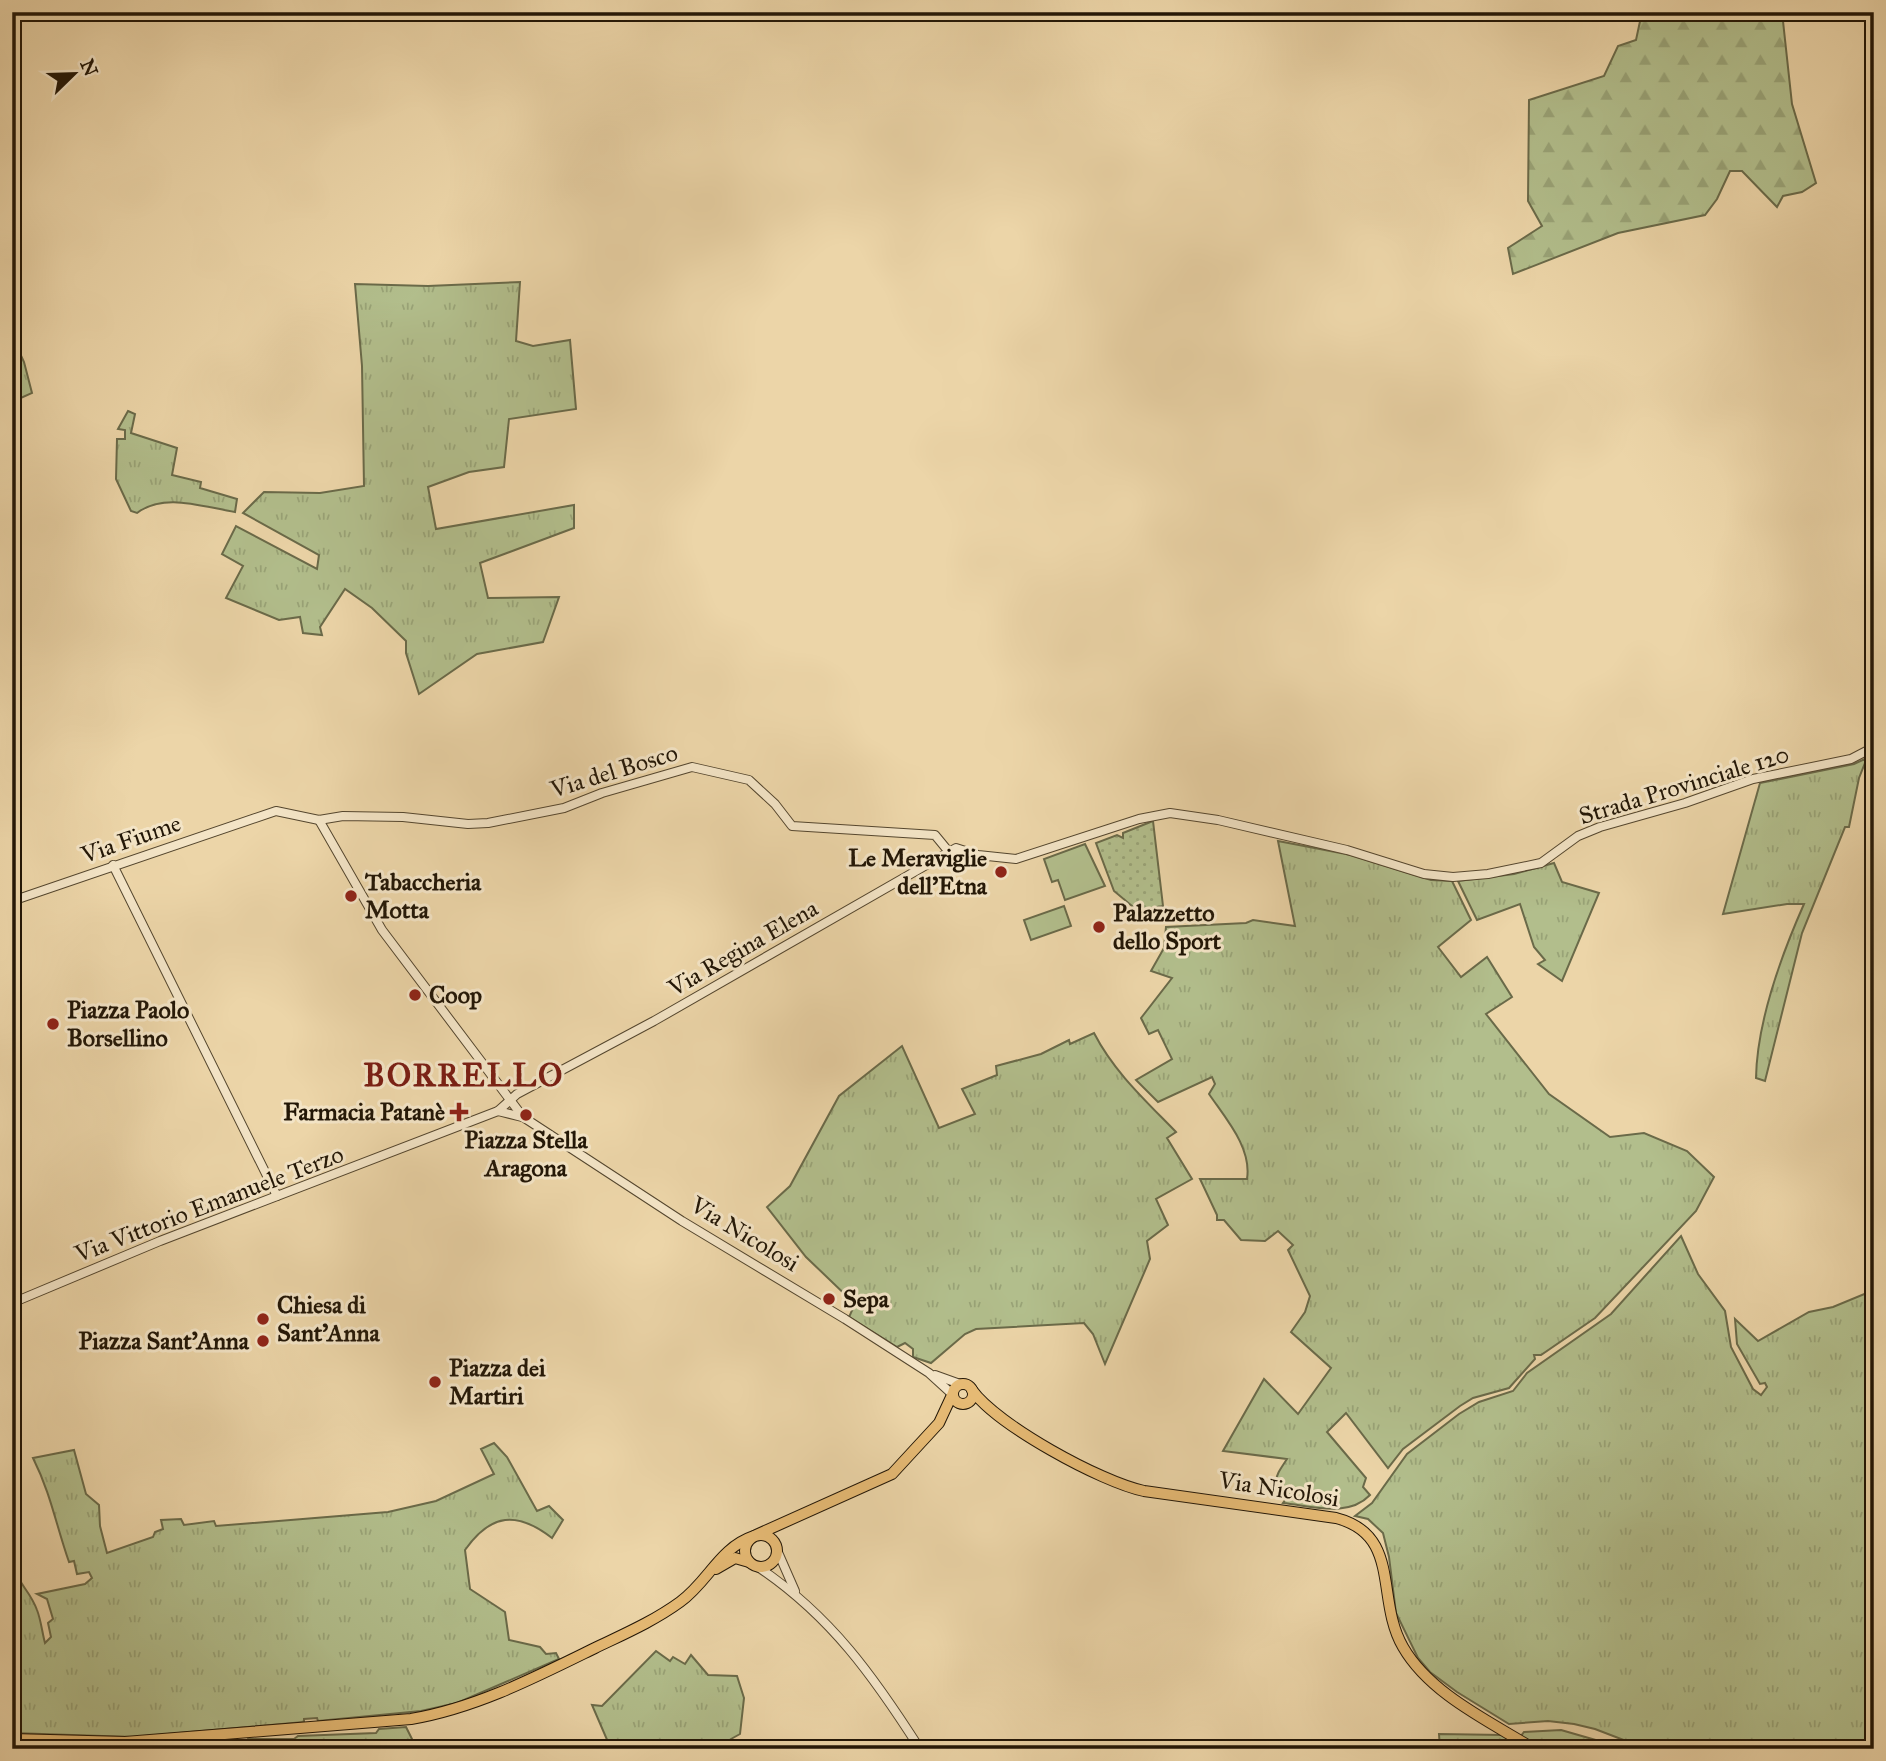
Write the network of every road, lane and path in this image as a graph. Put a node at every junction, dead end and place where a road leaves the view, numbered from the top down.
1 (1874, 747) edge
2 (262, 814) joint
3 (319, 820) junction
4 (949, 852) junction
5 (113, 865) junction
6 (12, 901) edge
7 (509, 1095) junction
8 (498, 1111) junction
9 (523, 1117) junction
10 (275, 1197) junction
11 (12, 1303) edge
12 (929, 1373) junction
13 (960, 1384) junction
14 (972, 1390) junction
15 (952, 1394) junction
16 (965, 1404) junction
17 (996, 1414) junction
18 (939, 1423) junction
19 (793, 1520) junction
20 (755, 1535) junction
21 (777, 1547) junction
22 (754, 1565) junction
23 (707, 1576) junction
24 (801, 1599) junction
25 (12, 1739) edge
26 (920, 1749) edge
27 (1534, 1749) edge

1 - 4 street, Strada Provinciale 120
2 - 3 street, Via del Bosco
2 - 5 street, Via Fiume
3 - 4 street, Via del Bosco
3 - 7 street
4 - 7 street, Via Regina Elena
5 - 6 street, Via Fiume
5 - 10 street
7 - 8 street, Via Regina Elena
7 - 9 street
8 - 9 street
8 - 10 street, Via Vittorio Emanuele Terzo
9 - 12 street, Via Nicolosi
10 - 11 street, Via Vittorio Emanuele Terzo
12 - 13 street
12 - 15 street
13 - 14 main road
13 - 15 main road
14 - 16 main road
14 - 17 main road
15 - 16 main road
15 - 18 main road
16 - 17 main road
16 - 18 main road
17 - 27 main road, Via Nicolosi
18 - 19 main road
19 - 20 main road
19 - 21 main road
20 - 21 main road
20 - 22 main road
20 - 23 main road
21 - 22 main road
21 - 24 street
22 - 23 main road
22 - 24 street
23 - 25 main road
24 - 26 street

